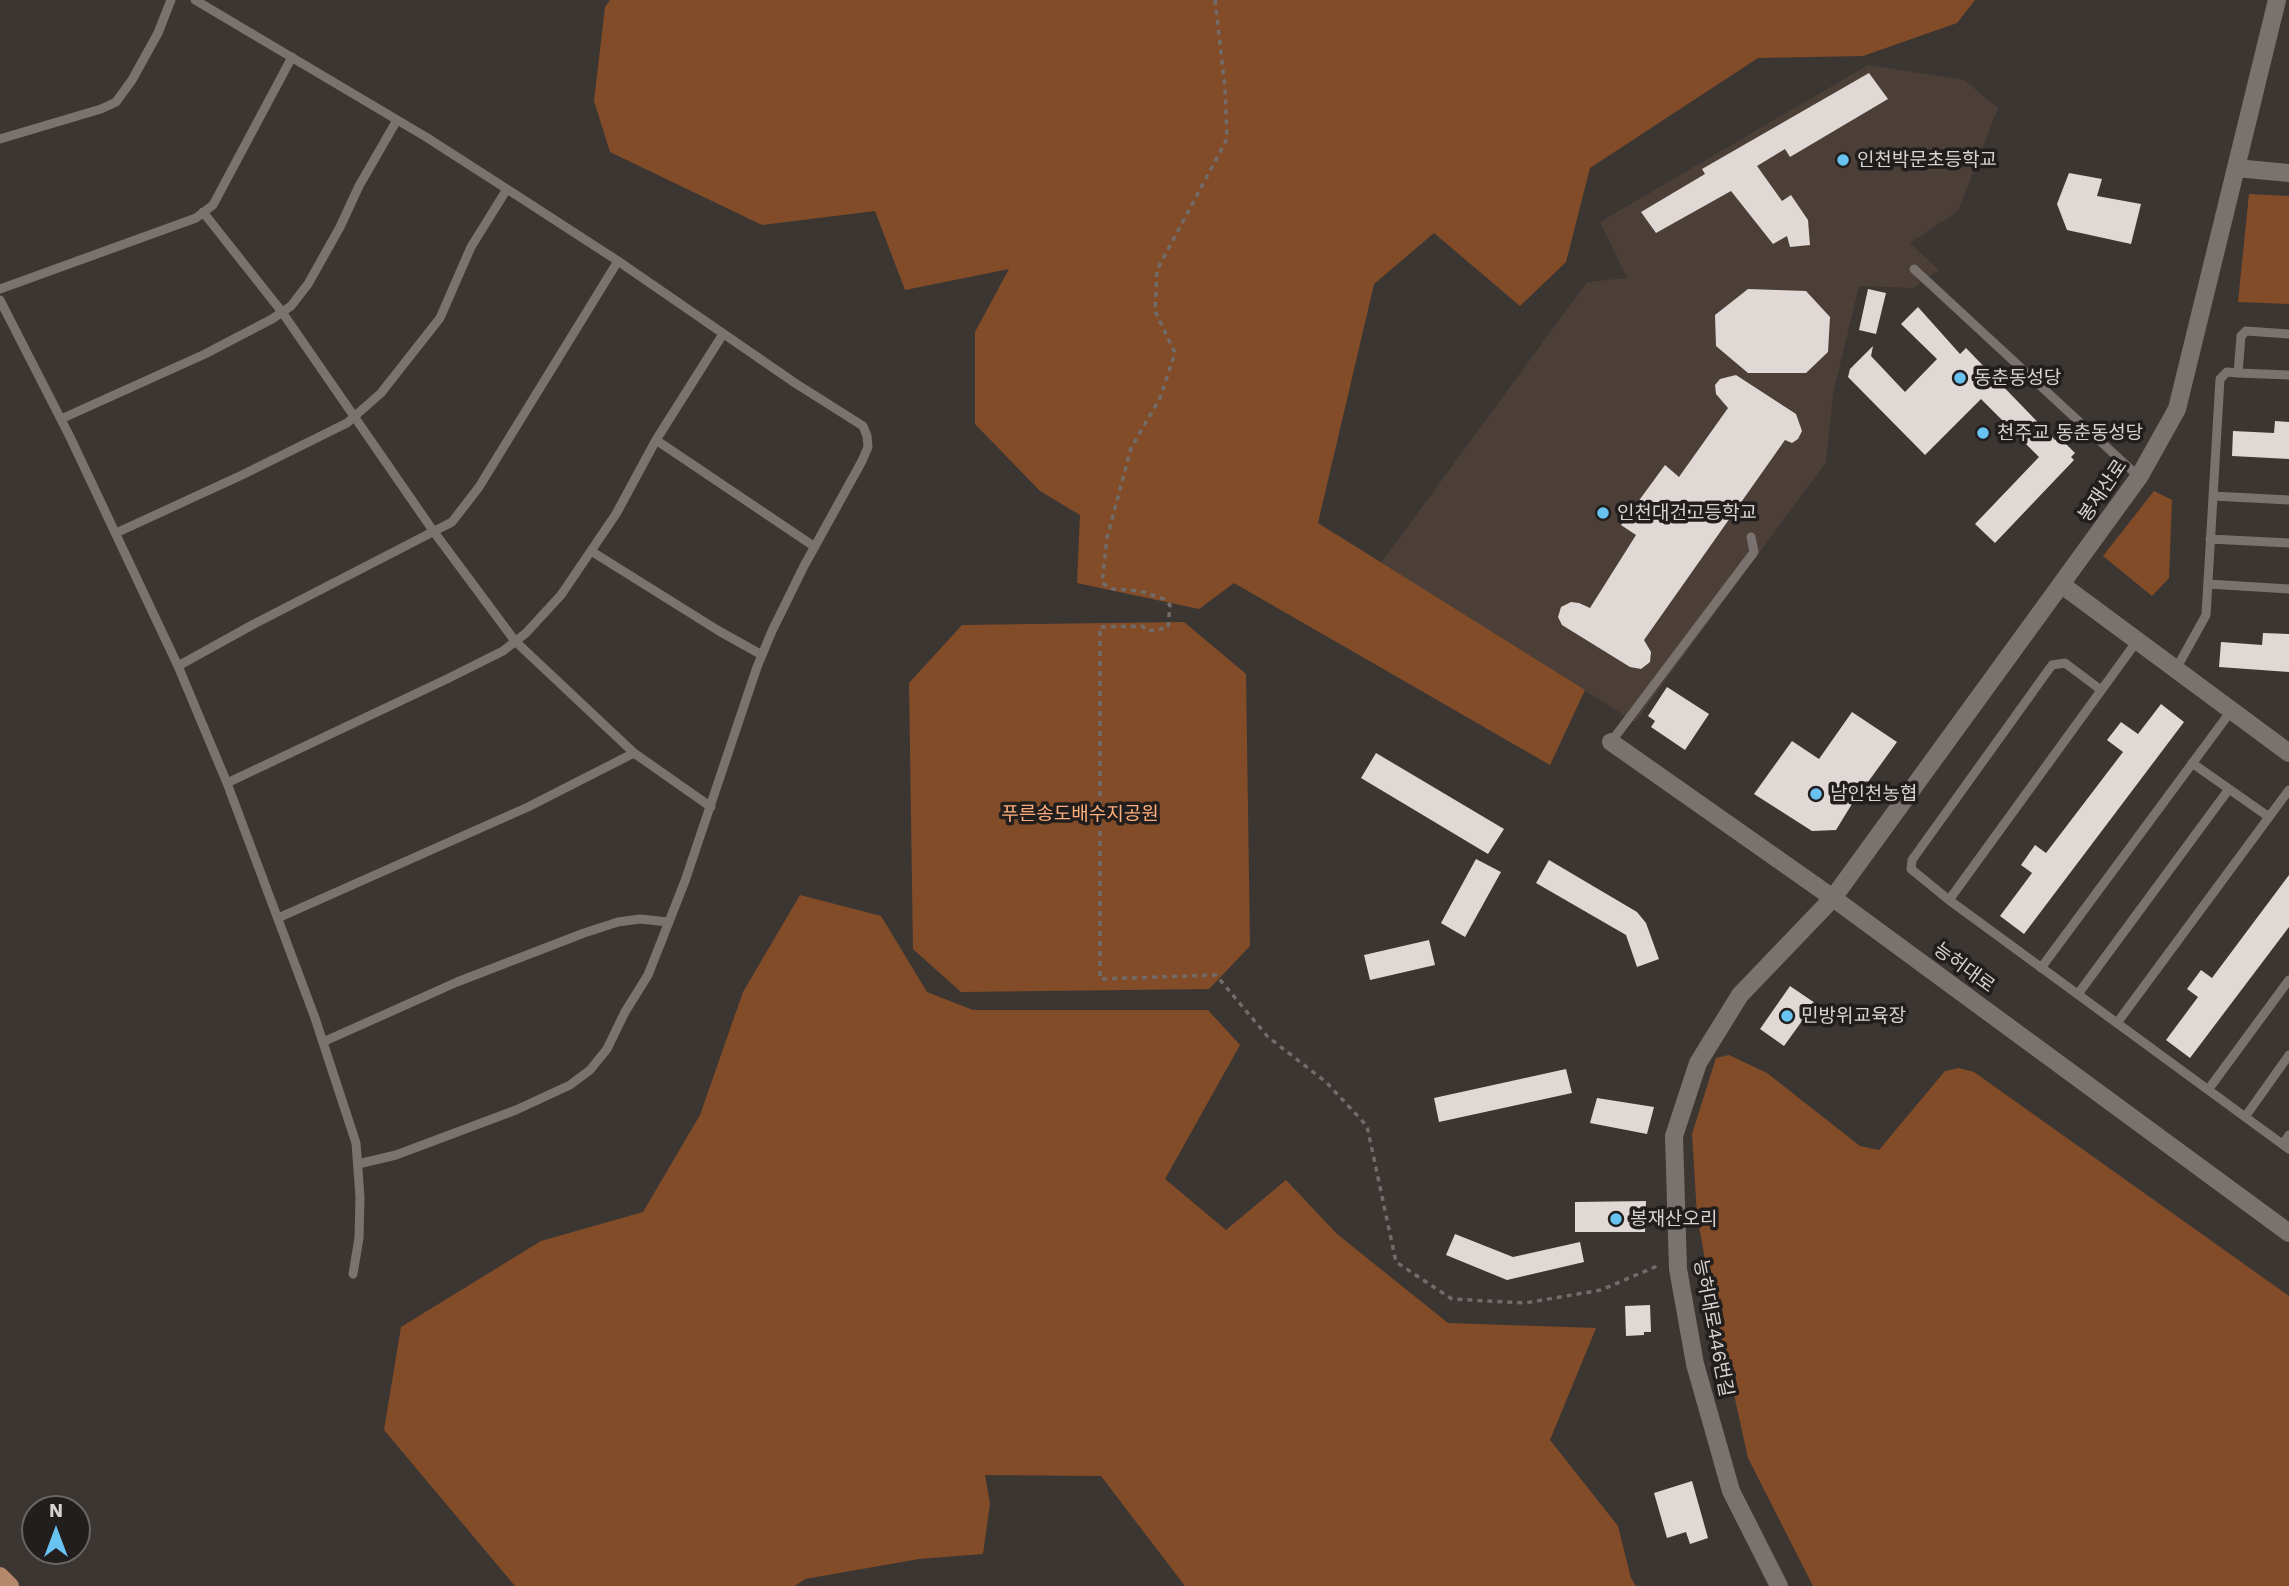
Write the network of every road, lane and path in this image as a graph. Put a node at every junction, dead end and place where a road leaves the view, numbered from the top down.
1 (171, 0) edge
2 (195, 0) edge
3 (1215, 0) edge
4 (2277, 0) edge
5 (292, 57) junction
6 (397, 120) junction
7 (0, 139) edge
8 (2236, 168) junction
9 (2289, 173) edge
10 (507, 189) junction
11 (203, 212) junction
12 (618, 261) junction
13 (1914, 269) dead end
14 (0, 289) edge
15 (0, 300) edge
16 (282, 312) junction
17 (723, 334) junction
18 (2289, 334) edge
19 (2238, 373) junction
20 (2289, 376) edge
21 (354, 417) junction
22 (61, 419) junction
23 (656, 440) junction
24 (2139, 477) junction
25 (2213, 496) junction
26 (2289, 500) edge
27 (433, 532) junction
28 (116, 533) junction
29 (1751, 537) dead end
30 (2210, 539) junction
31 (2289, 543) edge
32 (815, 547) junction
33 (591, 551) junction
34 (2208, 584) junction
35 (2062, 585) junction
36 (2289, 589) edge
37 (515, 641) junction
38 (2137, 641) junction
39 (762, 655) junction
40 (178, 666) junction
41 (2176, 669) junction
42 (2101, 690) junction
43 (2231, 711) junction
44 (1611, 742) joint
45 (634, 753) junction
46 (2289, 753) edge
47 (2192, 763) junction
48 (227, 783) junction
49 (2229, 789) junction
50 (2289, 790) edge
51 (710, 807) junction
52 (2269, 817) junction
53 (1833, 898) junction
54 (1949, 900) junction
55 (278, 918) junction
56 (668, 922) junction
57 (2041, 968) junction
58 (2289, 980) edge
59 (2078, 995) junction
60 (2118, 1023) junction
61 (323, 1042) junction
62 (2289, 1055) edge
63 (2208, 1090) junction
64 (2245, 1116) junction
65 (2289, 1135) edge
66 (2286, 1146) edge
67 (358, 1164) junction
68 (2289, 1233) edge
69 (1666, 1255) dead end
70 (353, 1274) dead end
71 (0, 1576) edge
72 (10, 1586) edge
73 (1779, 1586) edge

1 - 7 lane
2 - 5 lane
3 - 69 path
4 - 8 street, 봉재산로
5 - 6 lane
5 - 11 lane
6 - 10 lane
6 - 16 lane
8 - 9 street
8 - 24 street, 봉재산로
10 - 12 lane
10 - 21 lane
11 - 14 lane
11 - 16 lane
12 - 17 lane
12 - 27 lane
13 - 24 lane
15 - 22 lane
16 - 21 lane
16 - 22 lane
17 - 23 lane
17 - 32 lane
18 - 19 lane
19 - 20 lane
19 - 25 lane
21 - 27 lane
21 - 28 lane
22 - 28 lane
23 - 32 lane
23 - 33 lane
24 - 35 street, 봉재산로
25 - 26 lane
25 - 30 lane
27 - 37 lane
27 - 40 lane
28 - 40 lane
29 - 44 lane
30 - 31 lane
30 - 34 lane
32 - 39 lane
33 - 37 lane
33 - 39 lane
34 - 36 lane
34 - 41 lane
35 - 38 street
35 - 53 street, 봉재산로
37 - 45 lane
37 - 48 lane
38 - 41 street
38 - 42 lane
39 - 51 lane
40 - 48 lane
41 - 43 street
42 - 54 lane
42 - 54 lane
43 - 46 street
43 - 47 lane
44 - 53 street, 능허대로
45 - 51 lane
45 - 55 lane
47 - 49 lane
47 - 57 lane
48 - 55 lane
49 - 52 lane
49 - 59 lane
50 - 52 lane
51 - 56 lane
52 - 60 lane
53 - 68 street, 능허대로
53 - 73 street, 능허대로446번길
54 - 57 lane
55 - 61 lane
56 - 61 lane
56 - 67 lane
57 - 59 lane
58 - 63 lane
59 - 60 lane
60 - 63 lane
61 - 67 lane
62 - 64 lane
63 - 64 lane
64 - 66 lane
65 - 66 lane
67 - 70 lane
71 - 72 main road

